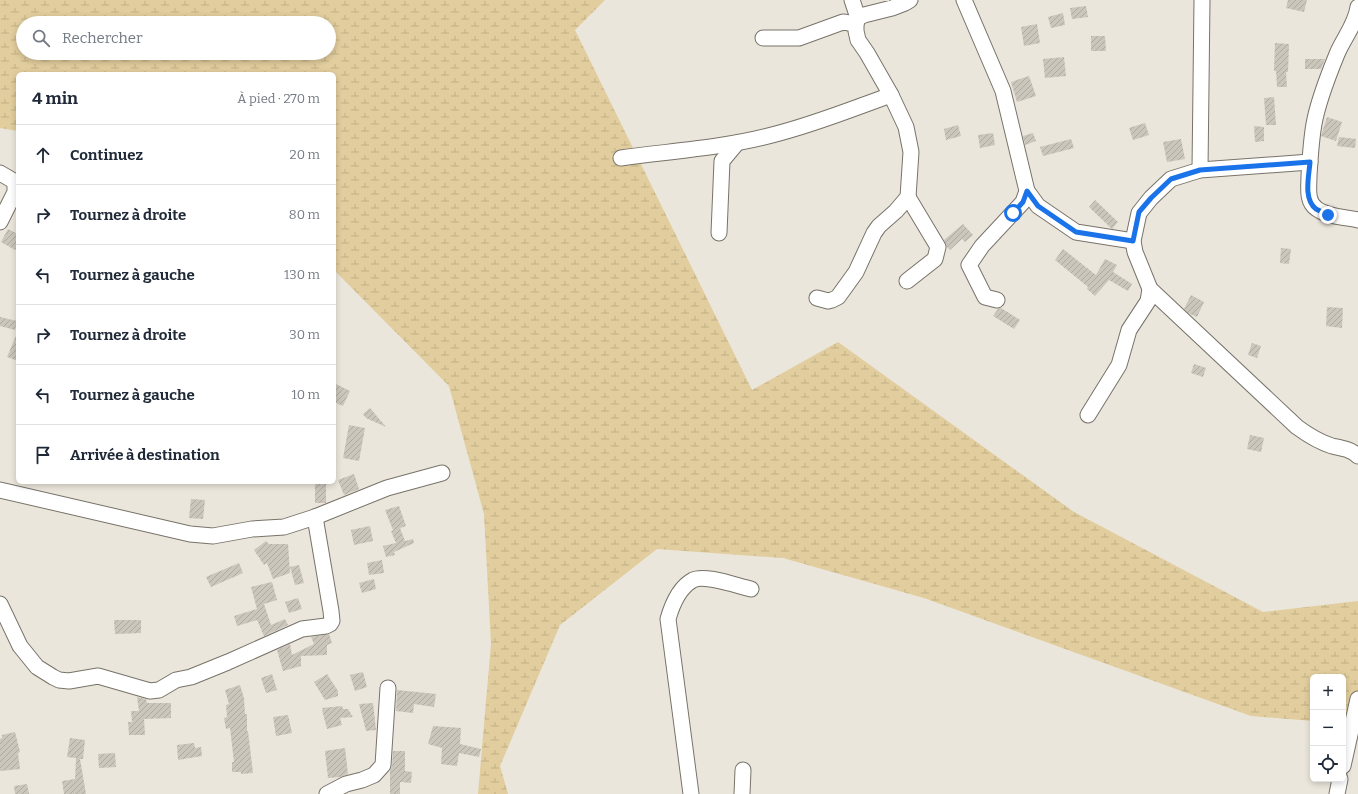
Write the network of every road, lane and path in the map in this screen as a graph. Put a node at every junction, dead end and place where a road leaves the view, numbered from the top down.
1 (852, 0) edge
2 (910, 0) edge
3 (964, 0) edge
4 (1202, 0) edge
5 (1358, 7) edge
6 (857, 21) junction
7 (763, 38) dead end
8 (891, 95) junction
9 (737, 143) junction
10 (621, 158) dead end
11 (1310, 162) junction
12 (1200, 170) junction
13 (0, 173) edge
14 (1027, 191) junction
15 (908, 197) junction
16 (1358, 220) edge
17 (0, 222) edge
18 (719, 233) dead end
19 (1133, 241) junction
20 (907, 281) dead end
21 (1150, 289) junction
22 (817, 298) dead end
23 (997, 300) dead end
24 (1088, 415) dead end
25 (1358, 456) edge
26 (442, 472) dead end
27 (0, 490) edge
28 (314, 517) junction
29 (751, 589) dead end
30 (0, 604) edge
31 (388, 688) dead end
32 (1358, 699) edge
33 (1346, 753) edge
34 (744, 770) dead end
35 (1339, 782) edge
36 (327, 794) edge
37 (691, 794) edge
38 (742, 794) edge
39 (1337, 794) edge

1 - 6 street
2 - 6 street
3 - 14 street
4 - 12 street
5 - 11 street
6 - 7 street
6 - 8 street
8 - 9 street
8 - 15 street
9 - 10 street
9 - 18 street
11 - 12 street
11 - 16 street
12 - 19 street
13 - 17 street
14 - 19 street
14 - 23 street
15 - 20 street
15 - 22 street
19 - 21 street
21 - 24 street
21 - 25 street
26 - 28 street
27 - 28 street
28 - 30 street
29 - 37 street
31 - 36 street
32 - 33 street
34 - 38 street
35 - 39 street

